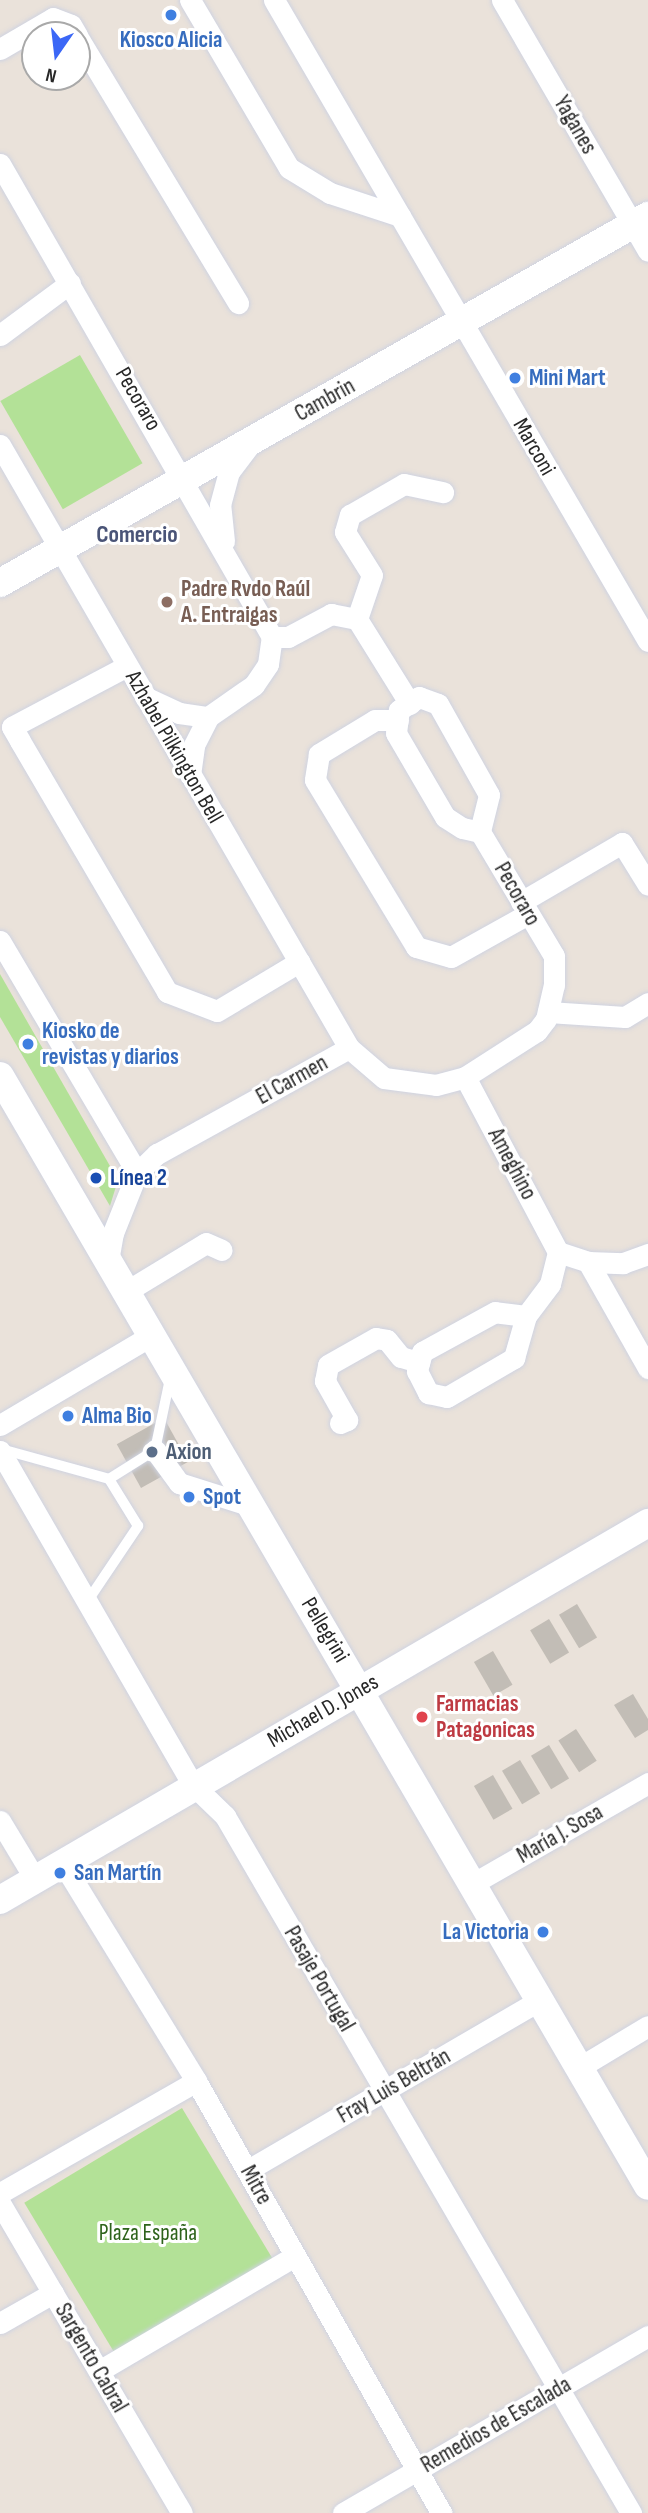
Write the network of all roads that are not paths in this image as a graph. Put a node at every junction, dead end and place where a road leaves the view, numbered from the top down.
1 (190, 0) edge
2 (274, 0) edge
3 (502, 0) edge
4 (21, 37) edge
5 (0, 49) edge
6 (91, 58) edge
7 (0, 164) edge
8 (400, 216) junction
9 (640, 220) edge
10 (648, 251) edge
11 (71, 283) junction
12 (238, 303) dead end
13 (463, 323) junction
14 (0, 335) edge
15 (253, 440) junction
16 (0, 445) edge
17 (185, 480) junction
18 (443, 492) dead end
19 (58, 549) junction
20 (224, 550) junction
21 (0, 583) edge
22 (357, 620) junction
23 (272, 637) junction
24 (648, 641) edge
25 (127, 666) junction
26 (145, 697) junction
27 (404, 712) junction
28 (208, 717) junction
29 (6, 726) edge
30 (190, 775) junction
31 (480, 832) junction
32 (648, 885) edge
33 (525, 908) junction
34 (0, 941) edge
35 (299, 962) junction
36 (648, 1003) edge
37 (548, 1012) junction
38 (349, 1048) junction
39 (0, 1076) edge
40 (465, 1077) junction
41 (137, 1173) junction
42 (647, 1249) edge
43 (222, 1250) dead end
44 (558, 1252) junction
45 (108, 1261) junction
46 (588, 1262) junction
47 (127, 1291) junction
48 (526, 1316) junction
49 (152, 1335) junction
50 (419, 1362) junction
51 (648, 1367) edge
52 (172, 1370) junction
53 (340, 1423) dead end
54 (0, 1425) edge
55 (0, 1450) edge
56 (155, 1450) junction
57 (109, 1479) junction
58 (251, 1506) junction
59 (648, 1523) edge
60 (87, 1602) junction
61 (360, 1690) junction
62 (648, 1783) edge
63 (193, 1785) junction
64 (0, 1822) edge
65 (62, 1863) junction
66 (35, 1880) junction
67 (472, 1884) junction
68 (0, 1900) edge
69 (540, 2000) junction
70 (648, 2026) edge
71 (580, 2067) junction
72 (196, 2081) junction
73 (385, 2092) junction
74 (248, 2170) junction
75 (648, 2186) edge
76 (0, 2193) edge
77 (0, 2203) edge
78 (295, 2256) junction
79 (53, 2293) junction
80 (0, 2323) edge
81 (648, 2336) edge
82 (99, 2371) junction
83 (558, 2389) junction
84 (417, 2470) junction
85 (182, 2513) edge
86 (343, 2513) edge
87 (441, 2513) edge
88 (631, 2513) edge

1 - 8 street
2 - 8 street, Marconi
3 - 9 street, Yaganes
4 - 5 street
6 - 12 street
7 - 11 street, Pecoraro
8 - 13 street, Marconi
9 - 10 street, Yaganes
9 - 13 street, Cambrin
11 - 14 street
11 - 17 street, Pecoraro
13 - 15 street, Cambrin
13 - 24 street, Marconi
15 - 17 street, Cambrin
15 - 20 street
16 - 19 street, Azhabel Pilkington Bell
17 - 19 street, Cambrin
17 - 20 street, Pecoraro
18 - 22 street
19 - 21 street, Cambrin
19 - 25 street, Azhabel Pilkington Bell
20 - 23 street, Pecoraro
22 - 23 street
22 - 27 street
23 - 28 street
25 - 26 street, Azhabel Pilkington Bell
25 - 29 street
26 - 28 street
26 - 30 street, Azhabel Pilkington Bell
27 - 31 street
27 - 31 street
27 - 33 street
28 - 30 street
29 - 35 street
30 - 35 street, Azhabel Pilkington Bell
31 - 33 street, Pecoraro
32 - 33 street
33 - 37 street, Pecoraro
34 - 41 street
35 - 38 street, Azhabel Pilkington Bell
36 - 37 street
37 - 40 street, El Carmen
38 - 40 street, El Carmen
38 - 41 street, El Carmen
39 - 45 street, Pellegrini
40 - 44 street, Ameghino
41 - 45 street, El Carmen
42 - 46 street
43 - 47 street
44 - 46 street
44 - 48 street
45 - 47 street, Pellegrini
46 - 51 street
47 - 49 street, Pellegrini
48 - 50 street
48 - 50 street
49 - 52 street, Pellegrini
49 - 54 street
50 - 53 street
52 - 56 lane
52 - 58 street, Pellegrini
55 - 57 lane
55 - 60 street, Pasaje Portugal
56 - 57 lane
56 - 58 street
57 - 60 lane
58 - 61 street, Pellegrini
59 - 61 street, Michael D. Jones
60 - 63 street, Pasaje Portugal
61 - 63 street, Michael D. Jones
61 - 67 street, Pellegrini
62 - 67 street, María J. Sosa
63 - 65 street, Michael D. Jones
63 - 73 street, Pasaje Portugal
64 - 66 street
65 - 66 street, Michael D. Jones
65 - 72 street, Mitre
66 - 68 street, Michael D. Jones
67 - 69 street, Pellegrini
69 - 71 street, Pellegrini
69 - 73 street, Fray Luis Beltrán
70 - 71 street
71 - 75 street, Pellegrini
72 - 74 street, Mitre
72 - 76 street
73 - 74 street, Fray Luis Beltrán
73 - 83 street, Pasaje Portugal
74 - 78 street, Mitre
77 - 79 street, Sargento Cabral
78 - 82 street
78 - 84 street, Mitre
79 - 80 street
79 - 82 street, Sargento Cabral
81 - 83 street, Remedios de Escalada
82 - 85 street, Sargento Cabral
83 - 84 street, Remedios de Escalada
83 - 88 street, Pasaje Portugal
84 - 86 street, Remedios de Escalada
84 - 87 street, Mitre

